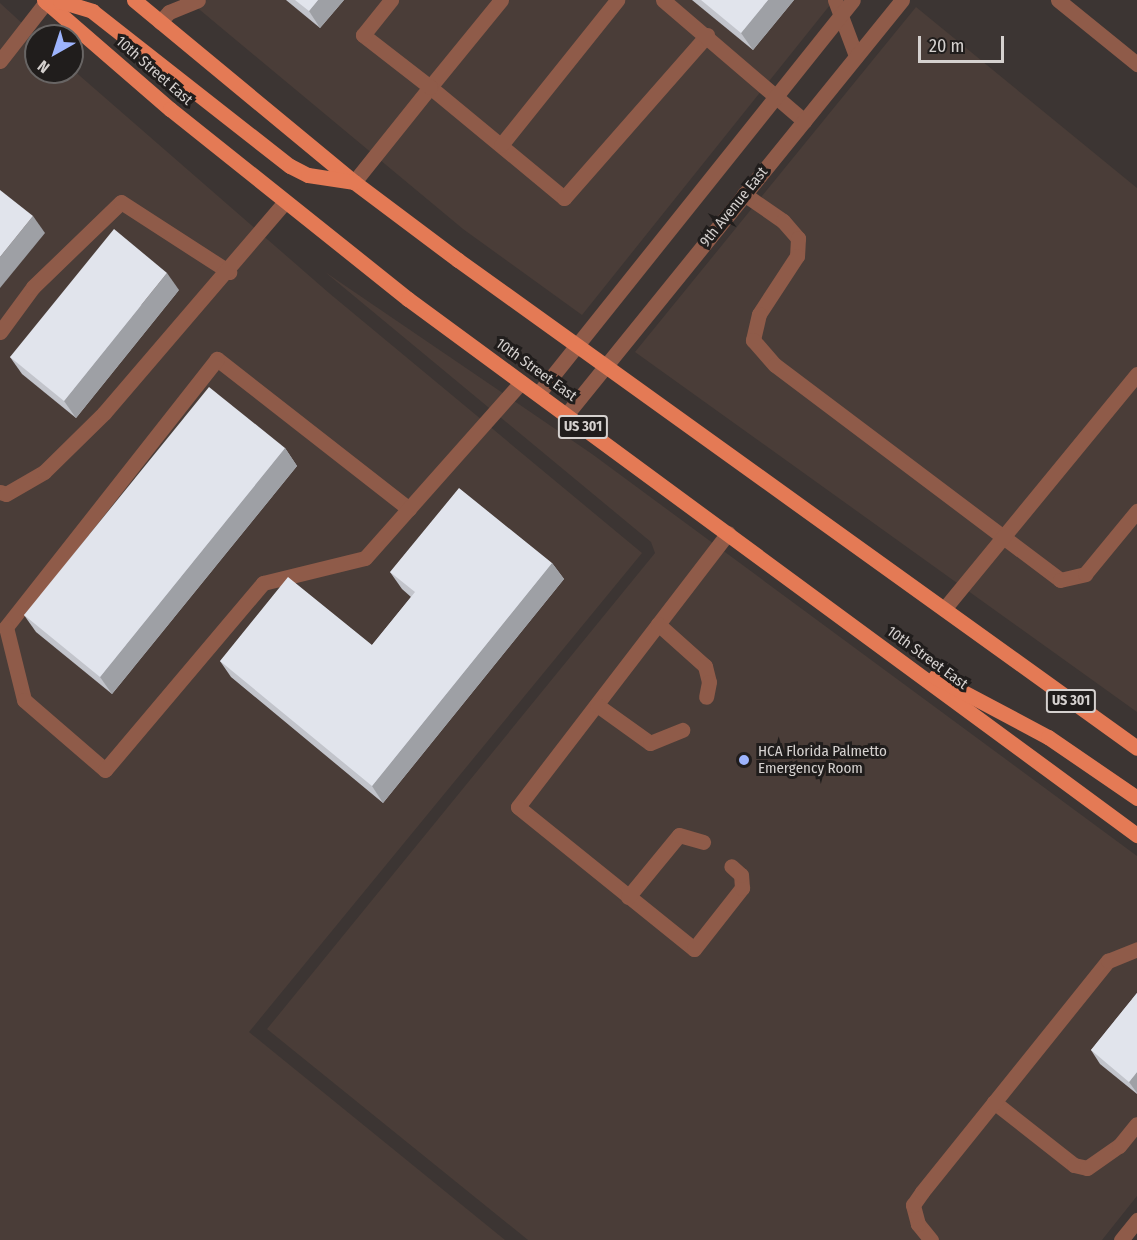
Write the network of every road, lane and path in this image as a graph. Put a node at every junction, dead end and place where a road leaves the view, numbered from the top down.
1 (134, 0) edge
2 (198, 0) edge
3 (391, 0) edge
4 (501, 0) edge
5 (616, 0) edge
6 (663, 0) edge
7 (835, 0) edge
8 (853, 0) edge
9 (902, 0) edge
10 (1058, 0) edge
11 (45, 1) edge
12 (839, 17) junction
13 (160, 22) junction
14 (707, 35) junction
15 (856, 56) junction
16 (0, 61) edge
17 (1137, 63) edge
18 (430, 87) junction
19 (775, 98) junction
20 (804, 121) junction
21 (501, 145) junction
22 (354, 182) junction
23 (744, 194) junction
24 (285, 202) junction
25 (229, 272) junction
26 (0, 332) edge
27 (577, 346) junction
28 (605, 366) junction
29 (1137, 374) edge
30 (521, 382) junction
31 (538, 394) junction
32 (566, 415) junction
33 (0, 492) edge
34 (409, 509) junction
35 (1137, 511) edge
36 (728, 534) junction
37 (1003, 537) junction
38 (944, 609) junction
39 (658, 624) junction
40 (890, 653) junction
41 (706, 697) dead end
42 (597, 705) junction
43 (682, 730) dead end
44 (1137, 748) edge
45 (1137, 798) edge
46 (1137, 835) edge
47 (703, 842) dead end
48 (731, 866) dead end
49 (628, 897) junction
50 (1137, 949) edge
51 (994, 1102) junction
52 (1137, 1124) edge
53 (1137, 1220) edge
54 (931, 1240) edge
55 (1121, 1240) edge

1 - 13 main road, US 301
2 - 13 street
3 - 18 street
4 - 18 street
5 - 21 street
6 - 14 street
7 - 12 street
8 - 12 street
9 - 15 street, 9th Avenue East
10 - 17 street
11 - 16 street
11 - 22 main road
11 - 24 main road, 10th Street East / US 301
12 - 15 street
12 - 19 street
13 - 22 main road, US 301
14 - 19 street
14 - 21 street
15 - 20 street, 9th Avenue East
18 - 21 street
18 - 22 street
19 - 20 street
19 - 27 street
20 - 23 street, 9th Avenue East
22 - 27 main road, US 301
23 - 28 street, 9th Avenue East
23 - 37 street
24 - 25 street
24 - 30 main road, 10th Street East / US 301
25 - 26 street
25 - 33 street
27 - 28 main road, US 301
27 - 31 street
28 - 32 street, 9th Avenue East
28 - 38 main road, US 301
29 - 37 street
30 - 31 main road, 10th Street East / US 301
30 - 34 street
31 - 32 main road, 10th Street East / US 301
32 - 36 main road, 10th Street East / US 301
34 - 34 street
35 - 37 street
36 - 39 street
36 - 40 main road, 10th Street East / US 301
37 - 38 street
38 - 44 main road, US 301
39 - 41 street
39 - 42 street
40 - 45 main road
40 - 46 main road, 10th Street East / US 301
42 - 43 street
42 - 49 street
47 - 49 street
48 - 49 street
50 - 51 street
51 - 52 street
51 - 54 street
53 - 55 street

